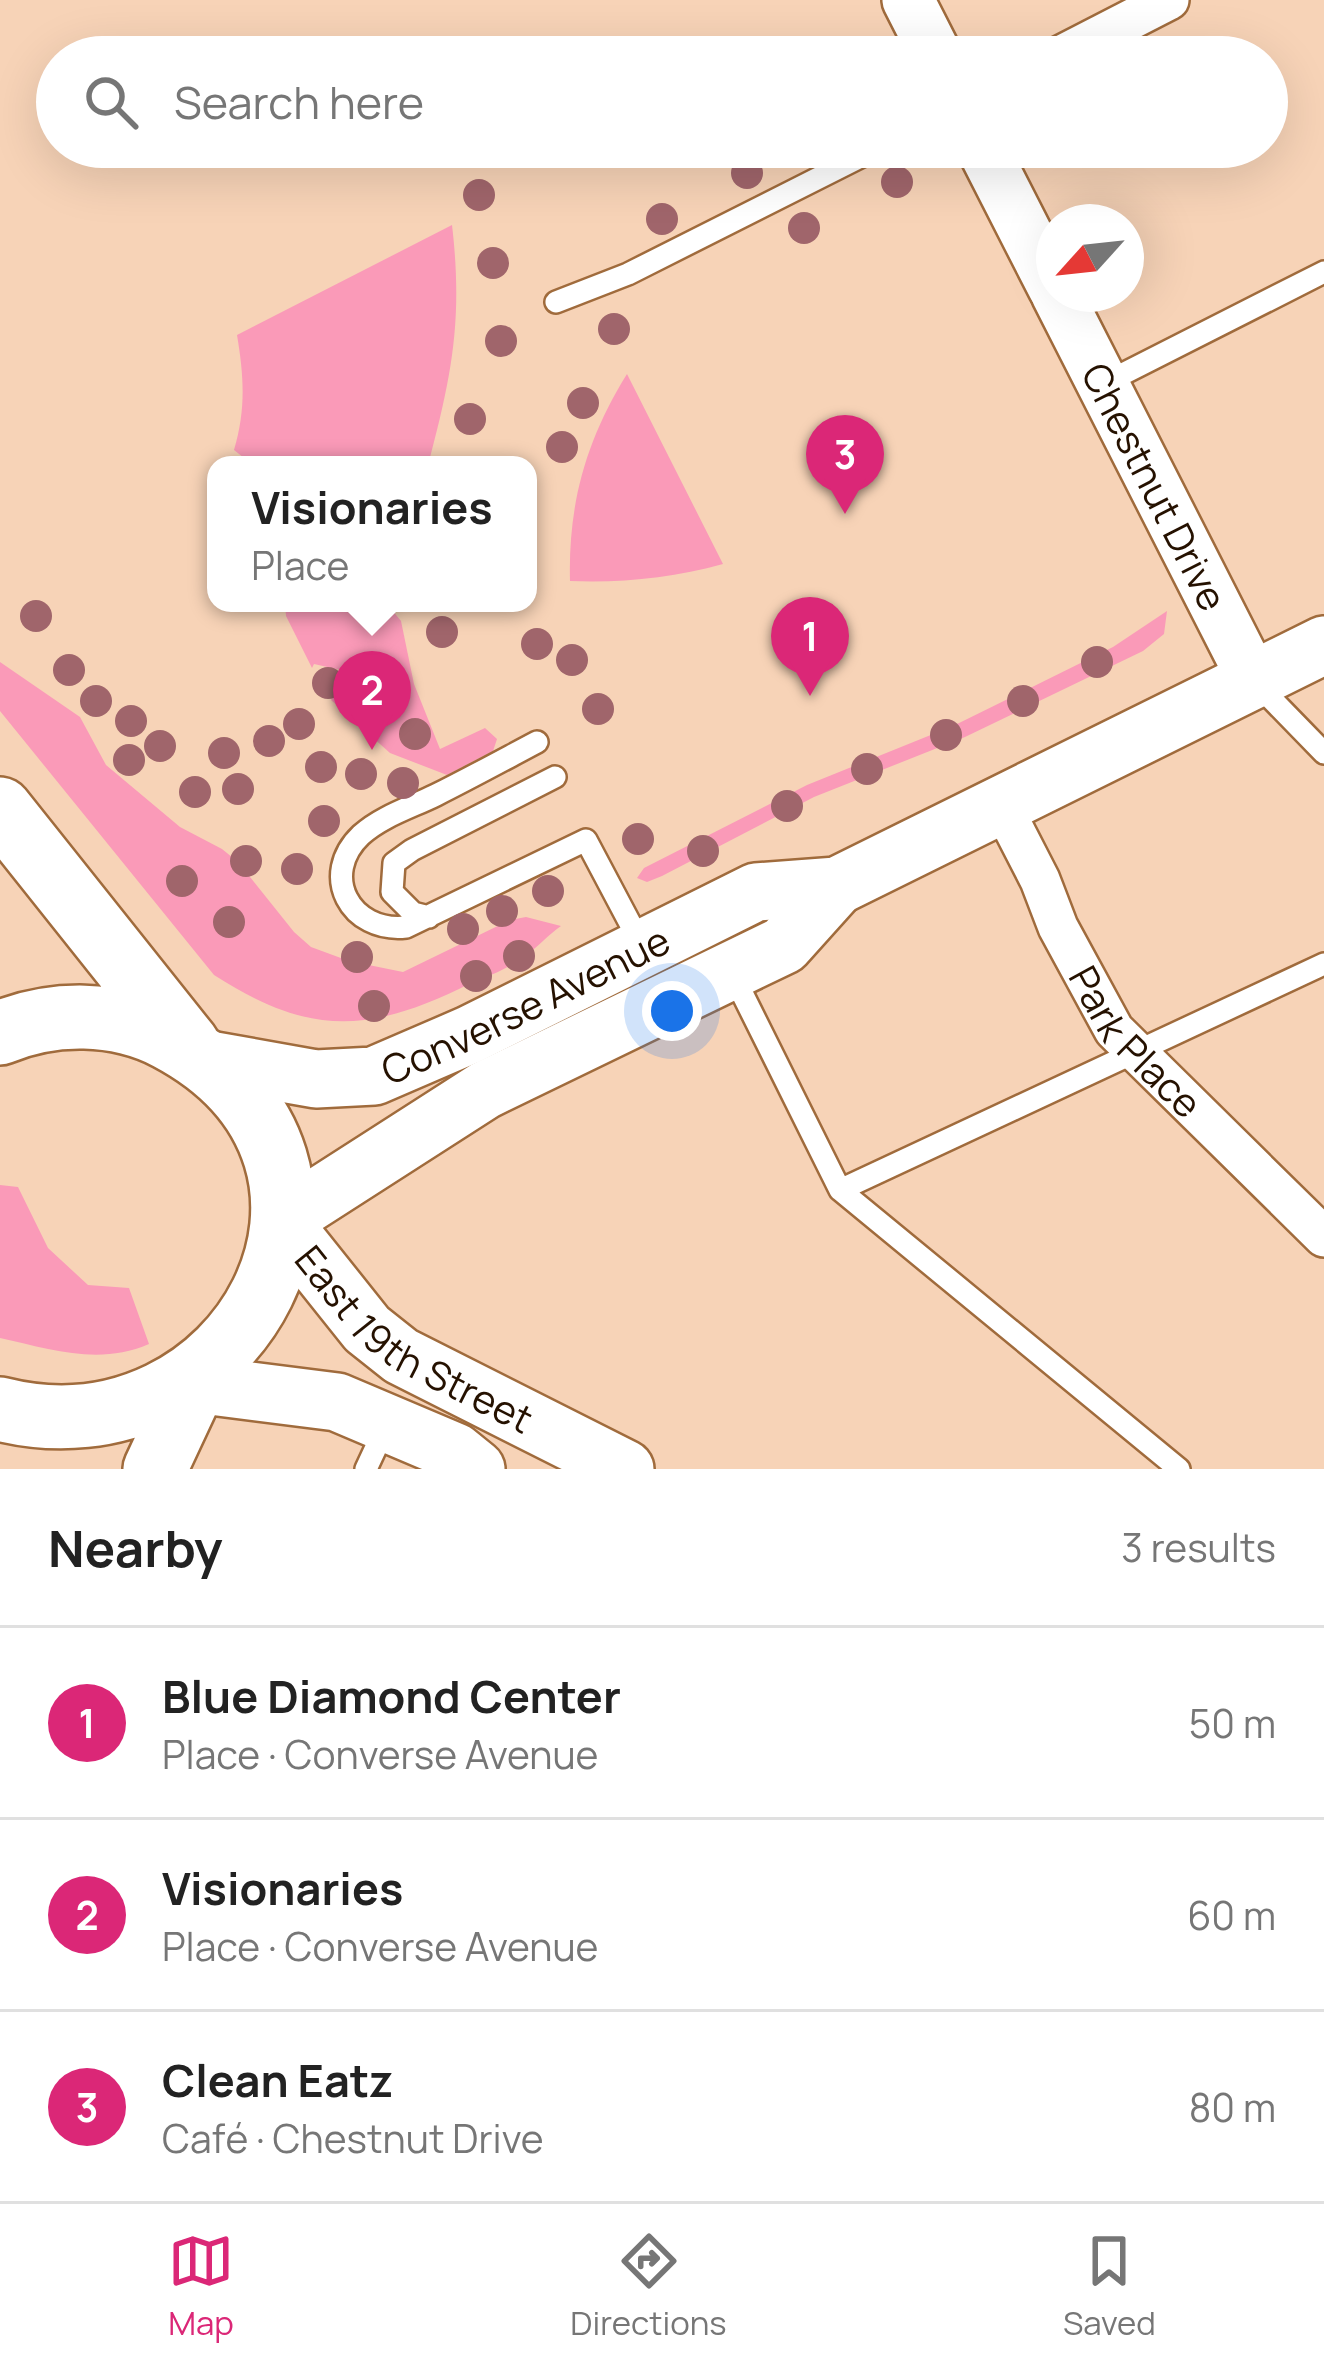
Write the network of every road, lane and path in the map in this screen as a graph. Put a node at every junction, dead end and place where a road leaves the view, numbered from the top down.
1 (908, 0) edge
2 (1169, 0) edge
3 (926, 36) edge
4 (1099, 36) edge
5 (838, 168) edge
6 (993, 168) edge
7 (1036, 254) edge
8 (1324, 272) edge
9 (556, 302) dead end
10 (1066, 312) edge
11 (1102, 384) junction
12 (1324, 645) edge
13 (1254, 681) junction
14 (537, 742) dead end
15 (1324, 754) edge
16 (555, 778) dead end
17 (1002, 806) junction
18 (0, 808) edge
19 (837, 886) junction
20 (429, 917) junction
21 (643, 947) junction
22 (1324, 964) edge
23 (732, 973) junction
24 (0, 1033) edge
25 (1132, 1052) junction
26 (198, 1055) junction
27 (840, 1190) junction
28 (284, 1222) junction
29 (1324, 1238) edge
30 (196, 1389) junction
31 (0, 1409) edge
32 (0, 1438) edge
33 (377, 1446) edge
34 (16, 1469) edge
35 (155, 1469) edge
36 (476, 1469) edge
37 (625, 1469) edge
38 (1179, 1469) edge

1 - 3 street
2 - 4 street
5 - 9 lane
6 - 7 street, Chestnut Drive
8 - 11 lane
10 - 11 street, Chestnut Drive
11 - 13 street, Chestnut Drive
12 - 13 main road, Converse Avenue
13 - 15 lane
13 - 17 main road, Converse Avenue
14 - 20 lane
16 - 20 lane
17 - 19 main road, Converse Avenue
17 - 25 street, Park Place
18 - 26 main road
19 - 21 main road, Converse Avenue
19 - 23 main road, Converse Avenue
20 - 21 lane
21 - 26 main road, Converse Avenue
22 - 25 lane
23 - 27 lane
23 - 28 main road, Converse Avenue
24 - 26 main road
25 - 27 lane
25 - 29 street, Park Place
26 - 28 main road
27 - 38 lane
28 - 30 main road
28 - 37 main road, East 19th Street
30 - 31 main road
30 - 33 main road, East 19th Street
30 - 35 main road
32 - 34 main road
33 - 36 main road, East 19th Street

